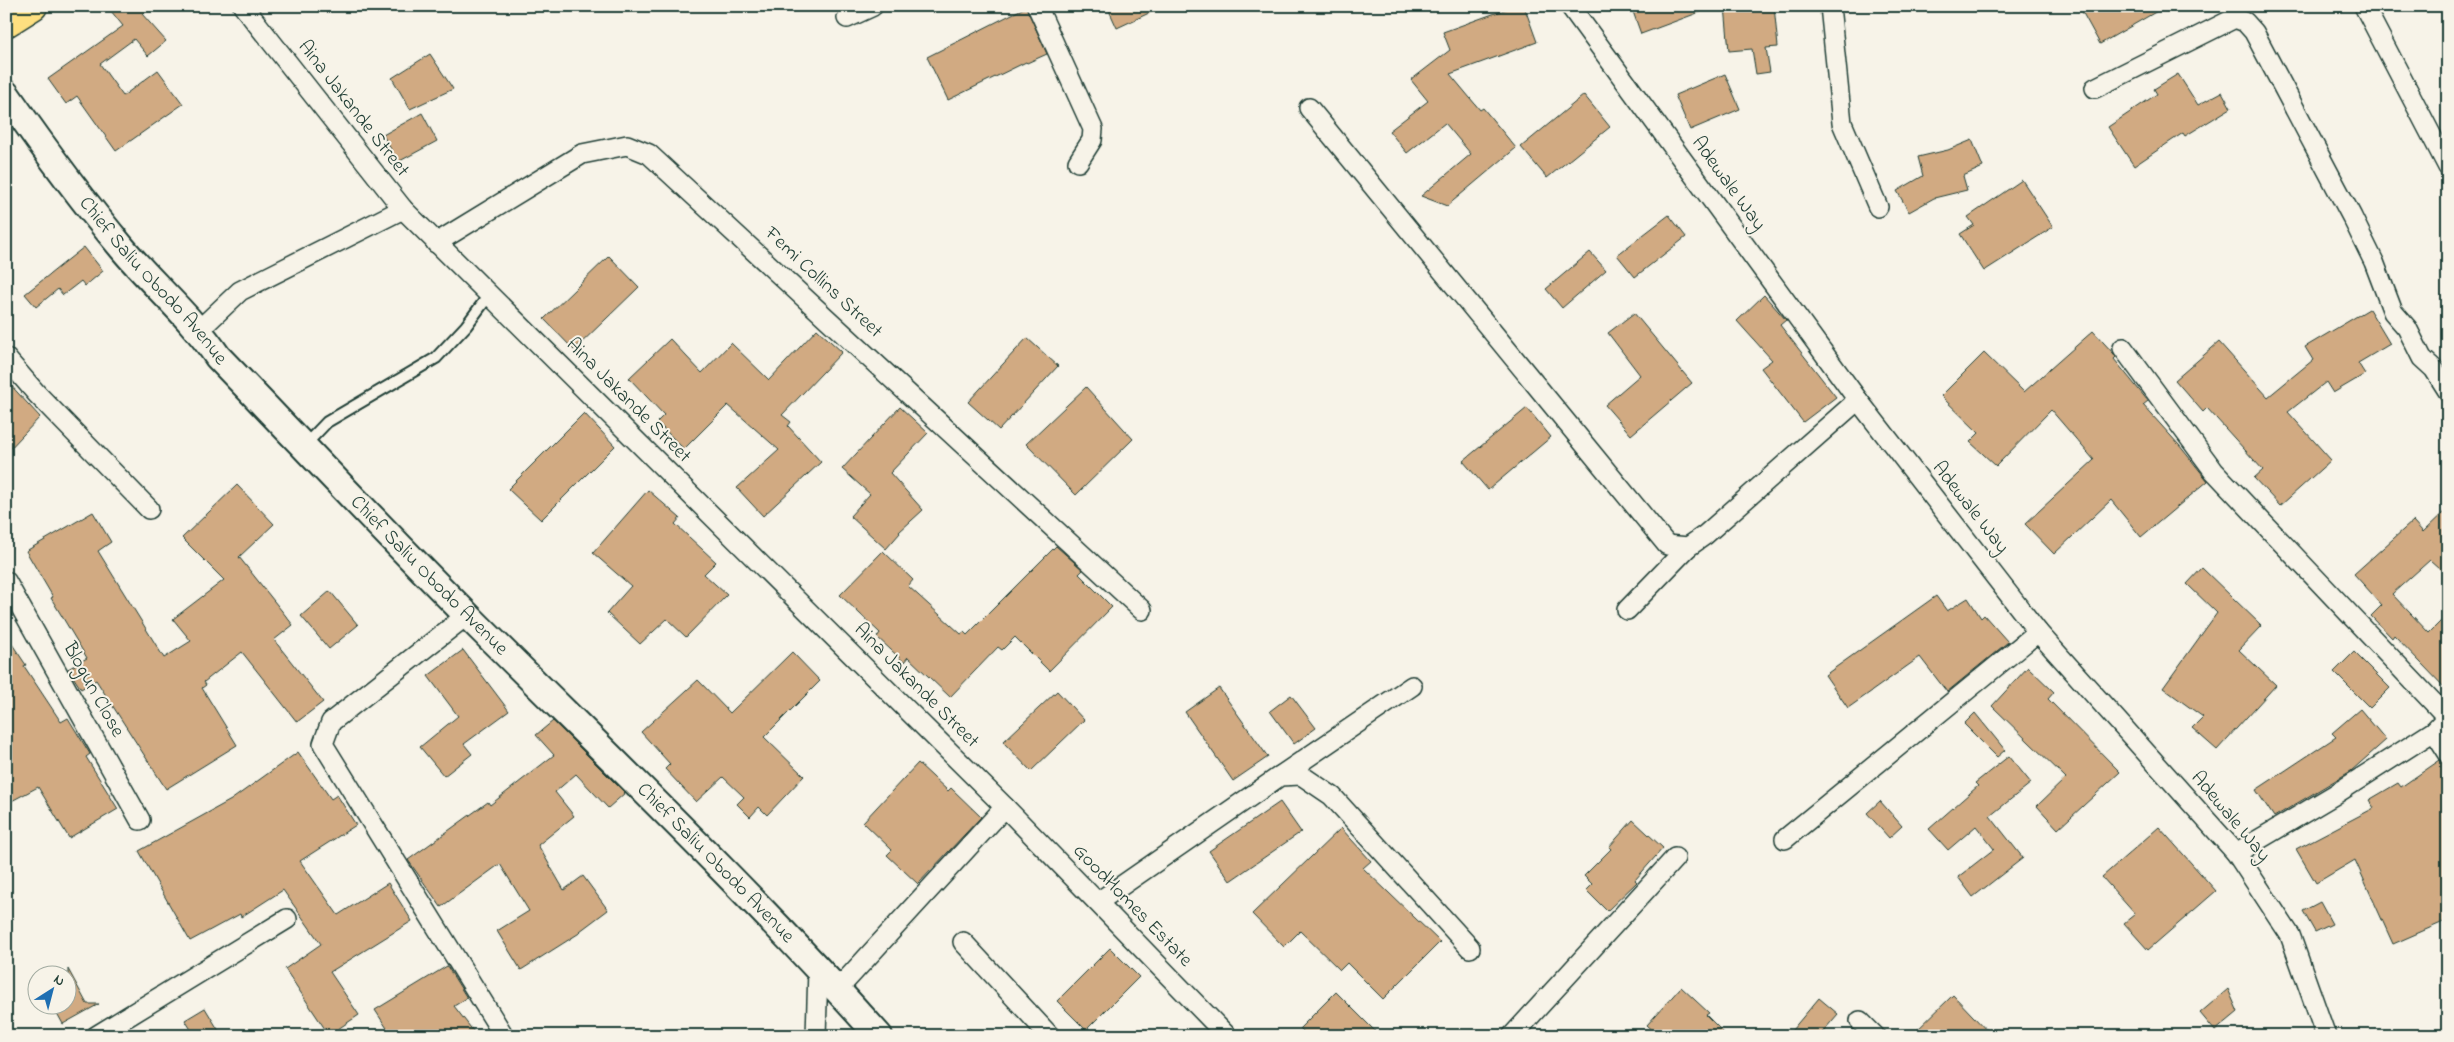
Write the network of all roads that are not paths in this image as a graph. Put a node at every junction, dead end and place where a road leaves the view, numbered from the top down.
1 (33, 6) edge
2 (243, 6) edge
3 (873, 6) edge
4 (1037, 6) edge
5 (1570, 6) edge
6 (1830, 6) edge
7 (2364, 6) edge
8 (847, 18) dead end
9 (6, 23) edge
10 (2095, 88) dead end
11 (6, 94) edge
12 (1309, 108) dead end
13 (1078, 162) dead end
14 (2448, 167) edge
15 (1878, 207) dead end
16 (403, 209) junction
17 (436, 242) junction
18 (489, 295) junction
19 (199, 330) junction
20 (2123, 348) dead end
21 (6, 358) edge
22 (2448, 391) edge
23 (1858, 400) junction
24 (304, 446) junction
25 (149, 509) dead end
26 (1688, 547) junction
27 (6, 582) edge
28 (1142, 610) dead end
29 (1627, 610) dead end
30 (467, 615) junction
31 (2038, 632) junction
32 (1412, 686) dead end
33 (2447, 716) edge
34 (2434, 731) junction
35 (2448, 753) edge
36 (1280, 776) junction
37 (1005, 807) junction
38 (140, 820) dead end
39 (1785, 839) dead end
40 (2236, 853) junction
41 (1674, 858) dead end
42 (1098, 902) junction
43 (287, 919) dead end
44 (963, 942) dead end
45 (1470, 948) dead end
46 (818, 969) junction
47 (838, 989) junction
48 (1860, 1021) dead end
49 (96, 1036) edge
50 (504, 1036) edge
51 (816, 1036) edge
52 (879, 1036) edge
53 (1050, 1036) edge
54 (1227, 1036) edge
55 (1512, 1036) edge
56 (1875, 1036) edge
57 (2326, 1036) edge

1 - 9 main road
2 - 16 street, Aina Jakande Street
3 - 8 street
4 - 13 street
5 - 23 street, Adewale Way
6 - 15 street
7 - 14 street
10 - 22 street
11 - 19 street, Chief Saliu Obodo Avenue
12 - 26 street
16 - 17 street, Aina Jakande Street
16 - 19 street
17 - 18 street, Aina Jakande Street
17 - 28 street, Femi Collins Street
18 - 24 lane
18 - 37 street, Aina Jakande Street
19 - 24 street, Chief Saliu Obodo Avenue
20 - 33 street
21 - 25 street
23 - 26 street
23 - 31 street, Adewale Way
24 - 30 street, Chief Saliu Obodo Avenue
26 - 29 street
27 - 38 street, Blogun Close
30 - 46 street, Chief Saliu Obodo Avenue
30 - 50 street
31 - 39 street
31 - 40 street, Adewale Way
32 - 36 street
33 - 34 street
34 - 35 street
34 - 40 street
36 - 42 street
36 - 45 street
37 - 42 street, GoodHomes Estate
37 - 47 street
40 - 57 street, Adewale Way
41 - 55 street
42 - 54 street, GoodHomes Estate
43 - 49 street
44 - 53 street
46 - 47 street, Chief Saliu Obodo Avenue
46 - 51 street
47 - 52 street, Chief Saliu Obodo Avenue
48 - 56 street

